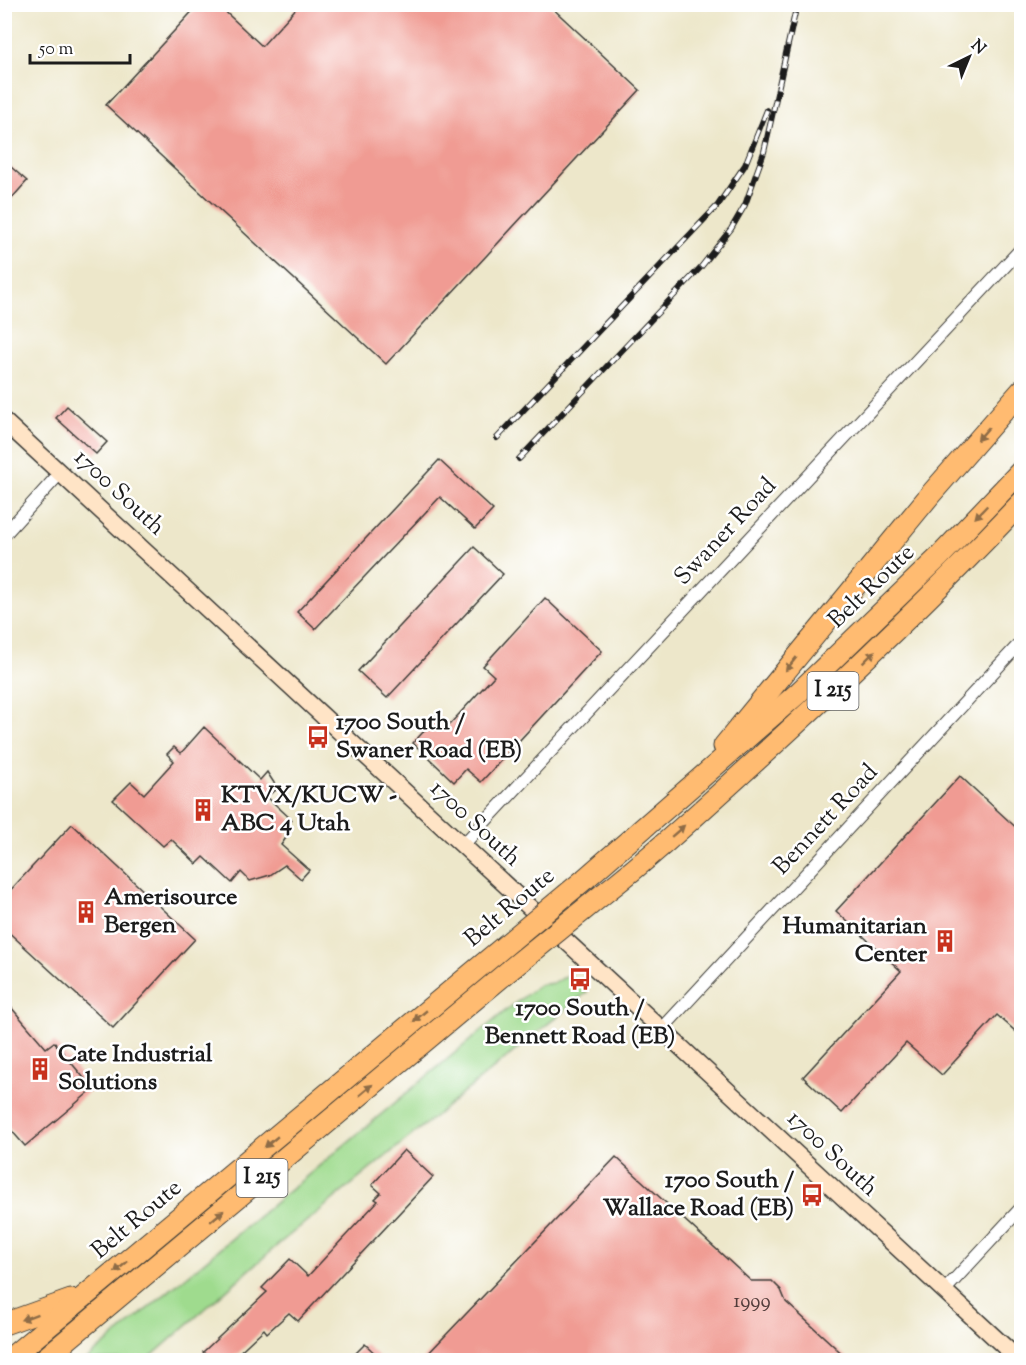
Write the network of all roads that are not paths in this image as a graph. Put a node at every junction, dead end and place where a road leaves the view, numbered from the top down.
1 (1022, 248) edge
2 (1022, 390) edge
3 (4, 421) edge
4 (1022, 470) edge
5 (61, 472) junction
6 (1022, 502) edge
7 (4, 535) edge
8 (1022, 640) edge
9 (680, 799) junction
10 (463, 845) junction
11 (662, 1029) junction
12 (1022, 1207) edge
13 (190, 1239) junction
14 (944, 1291) junction
15 (91, 1292) junction
16 (4, 1324) edge
17 (8, 1360) edge
18 (43, 1360) edge
19 (66, 1360) edge
20 (1018, 1360) edge

1 - 10 street, Swaner Road
2 -> 9 highway
3 - 5 street, 1700 South
4 -> 9 highway, Belt Route / I 215
5 - 7 street
5 - 10 street, 1700 South
13 -> 6 highway, Belt Route / I 215, bridge
8 - 11 street, Bennett Road
9 -> 15 highway, Belt Route / I 215, bridge
10 - 11 street, 1700 South
11 - 14 street, 1700 South
12 - 14 street
13 - 18 highway, Belt Route / I 215
13 - 19 highway
14 - 20 street, 1700 South
15 -> 16 highway
15 - 17 highway, Belt Route / I 215

